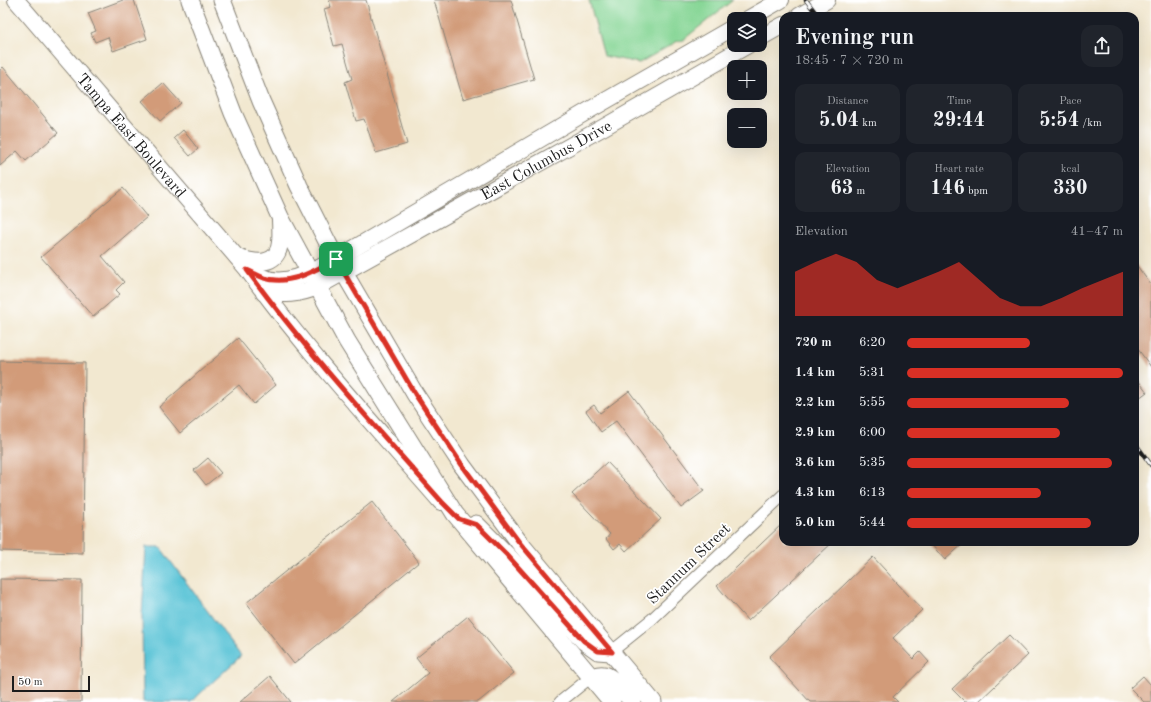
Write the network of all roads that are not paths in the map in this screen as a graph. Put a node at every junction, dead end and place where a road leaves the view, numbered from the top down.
1 (16, 0) edge
2 (190, 0) edge
3 (222, 0) edge
4 (781, 0) edge
5 (827, 0) edge
6 (760, 12) edge
7 (806, 12) edge
8 (779, 27) edge
9 (727, 31) edge
10 (767, 34) edge
11 (736, 52) edge
12 (593, 108) junction
13 (604, 127) junction
14 (280, 217) junction
15 (235, 257) junction
16 (340, 266) junction
17 (247, 270) junction
18 (314, 280) junction
19 (264, 293) junction
20 (779, 499) edge
21 (457, 516) junction
22 (612, 652) junction
23 (591, 677) junction
24 (560, 702) edge
25 (612, 702) edge
26 (633, 702) edge
27 (653, 702) edge

1 - 15 street, Tampa East Boulevard
2 - 14 main road
3 - 16 main road
4 - 6 street
5 - 7 street
8 - 10 street
9 - 12 street, East Columbus Drive
11 - 13 street, East Columbus Drive
12 - 13 street
12 - 16 street, East Columbus Drive
13 - 16 street, East Columbus Drive
14 - 15 street
14 - 18 main road
15 - 17 street, Tampa East Boulevard
16 - 18 street
16 - 22 main road
17 - 18 street, Tampa East Boulevard
17 - 19 street, Tampa East Boulevard
18 - 19 street
18 - 21 main road
19 - 21 street, Tampa East Boulevard
20 - 22 street, Stannum Street
21 - 22 main road
21 - 23 main road
22 - 27 main road
23 - 24 street
23 - 25 main road
23 - 26 main road

